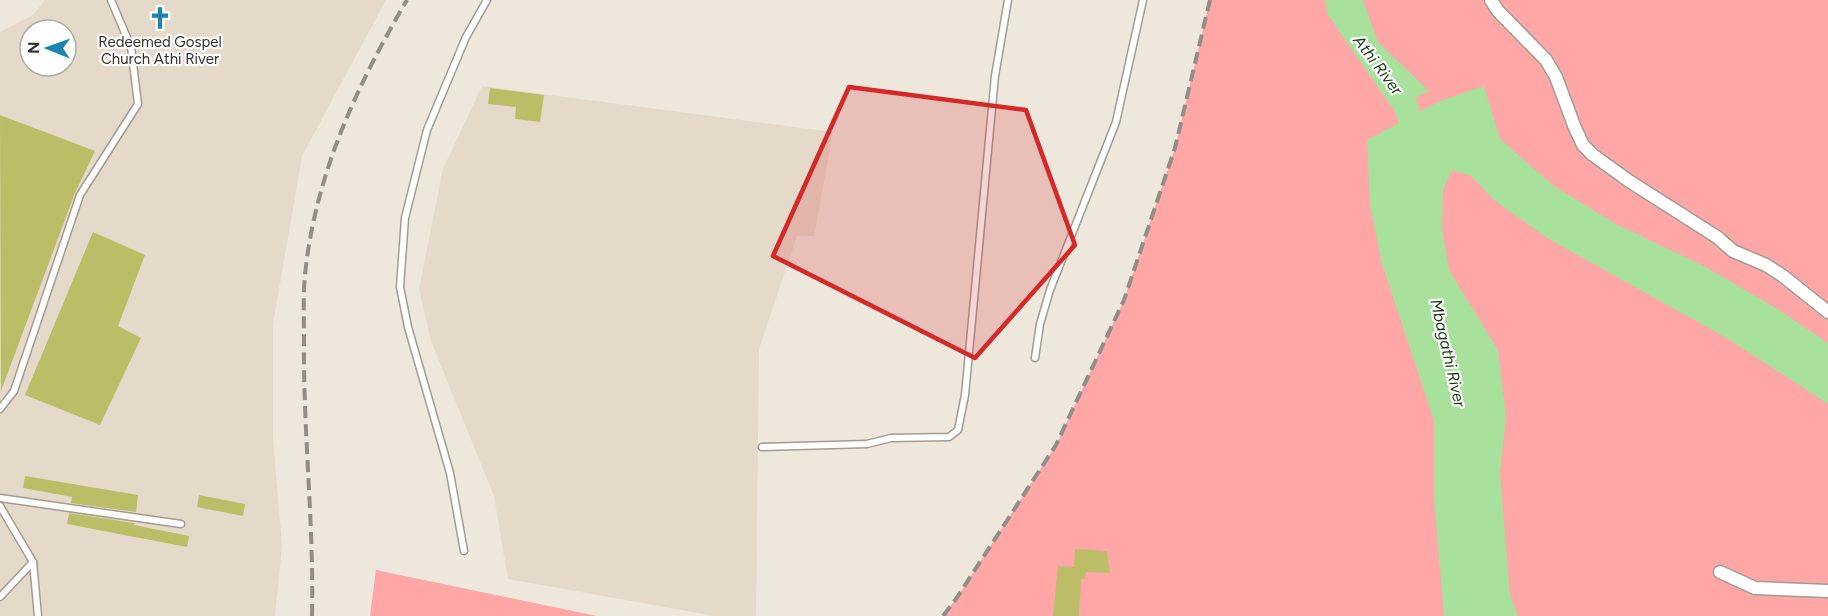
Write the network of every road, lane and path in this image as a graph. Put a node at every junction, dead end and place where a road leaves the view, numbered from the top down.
1 (111, 0) edge
2 (487, 0) edge
3 (1008, 0) edge
4 (1143, 0) edge
5 (1491, 0) edge
6 (1828, 312) edge
7 (1035, 358) dead end
8 (0, 409) edge
9 (762, 447) dead end
10 (0, 498) edge
11 (0, 506) edge
12 (181, 524) dead end
13 (465, 551) dead end
14 (33, 562) junction
15 (1720, 572) dead end
16 (1828, 591) edge
17 (0, 597) edge
18 (38, 616) edge

1 - 8 lane
2 - 13 lane
3 - 9 lane
4 - 7 lane
5 - 6 street
10 - 12 lane
11 - 14 lane
14 - 17 lane
14 - 18 lane
15 - 16 street

